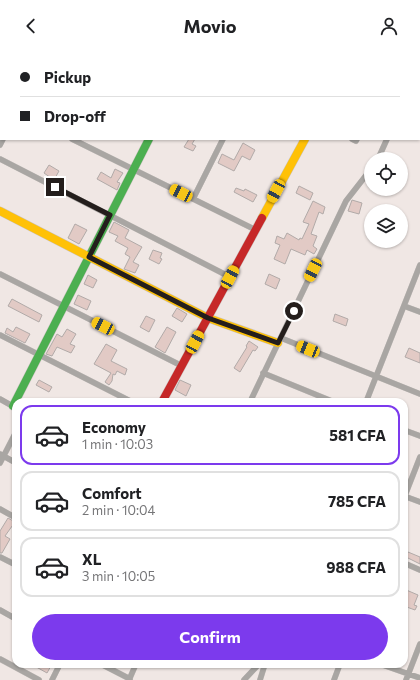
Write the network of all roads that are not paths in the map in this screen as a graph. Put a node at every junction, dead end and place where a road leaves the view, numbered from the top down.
1 (75, 140) edge
2 (148, 140) edge
3 (222, 140) edge
4 (303, 140) edge
5 (388, 140) edge
6 (382, 152) edge
7 (0, 159) edge
8 (133, 169) junction
9 (364, 178) edge
10 (193, 199) junction
11 (0, 211) edge
12 (110, 215) junction
13 (256, 230) junction
14 (89, 257) junction
15 (420, 265) edge
16 (0, 274) edge
17 (230, 277) junction
18 (64, 306) junction
19 (404, 306) junction
20 (420, 312) edge
21 (208, 318) junction
22 (0, 335) edge
23 (279, 341) junction
24 (39, 355) junction
25 (182, 366) junction
26 (263, 373) junction
27 (376, 376) junction
28 (420, 394) edge
29 (19, 398) edge
30 (124, 398) edge
31 (164, 398) edge
32 (252, 398) edge
33 (324, 398) edge
34 (368, 398) edge
35 (0, 399) edge
36 (12, 405) edge
37 (408, 432) edge
38 (420, 436) edge
39 (12, 439) edge
40 (2, 455) edge
41 (420, 457) edge
42 (12, 461) edge
43 (0, 463) edge
44 (408, 487) edge
45 (408, 498) edge
46 (420, 502) edge
47 (0, 509) edge
48 (12, 516) edge
49 (0, 557) edge
50 (12, 563) edge
51 (408, 565) edge
52 (420, 570) edge
53 (0, 610) edge
54 (12, 616) edge
55 (420, 644) edge
56 (0, 659) edge
57 (12, 665) edge
58 (17, 668) edge
59 (58, 668) edge
60 (108, 668) edge
61 (134, 668) edge
62 (255, 668) edge
63 (264, 668) edge
64 (338, 668) edge
65 (391, 668) edge
66 (408, 674) junction
67 (420, 678) edge
68 (39, 680) edge
69 (52, 680) edge
70 (129, 680) edge
71 (244, 680) edge
72 (260, 680) edge
73 (334, 680) edge
74 (406, 680) edge

1 - 8 street
2 - 8 street
3 - 10 street
4 - 13 street
5 - 6 street
7 - 12 street
8 - 10 street
8 - 12 street
9 - 23 street
10 - 13 street
11 - 14 street
12 - 14 street
12 - 17 street
13 - 17 street
14 - 18 street
14 - 21 street
15 - 19 street
16 - 18 street
17 - 21 street
18 - 24 street
18 - 25 street
19 - 20 street
19 - 27 street
21 - 23 street
21 - 25 street
22 - 24 street
23 - 26 street
23 - 27 street
24 - 29 street
24 - 30 street
25 - 31 street
26 - 32 street
26 - 33 street
27 - 28 street
27 - 34 street
35 - 36 street
37 - 38 street
39 - 40 street
40 - 42 street
40 - 43 street
41 - 44 street
45 - 46 street
47 - 48 street
49 - 50 street
51 - 52 street
53 - 54 street
55 - 66 street
56 - 57 street
58 - 68 street
59 - 69 street
60 - 70 street
61 - 70 street
62 - 71 street
63 - 72 street
64 - 73 street
65 - 66 street
66 - 67 street
66 - 74 street

